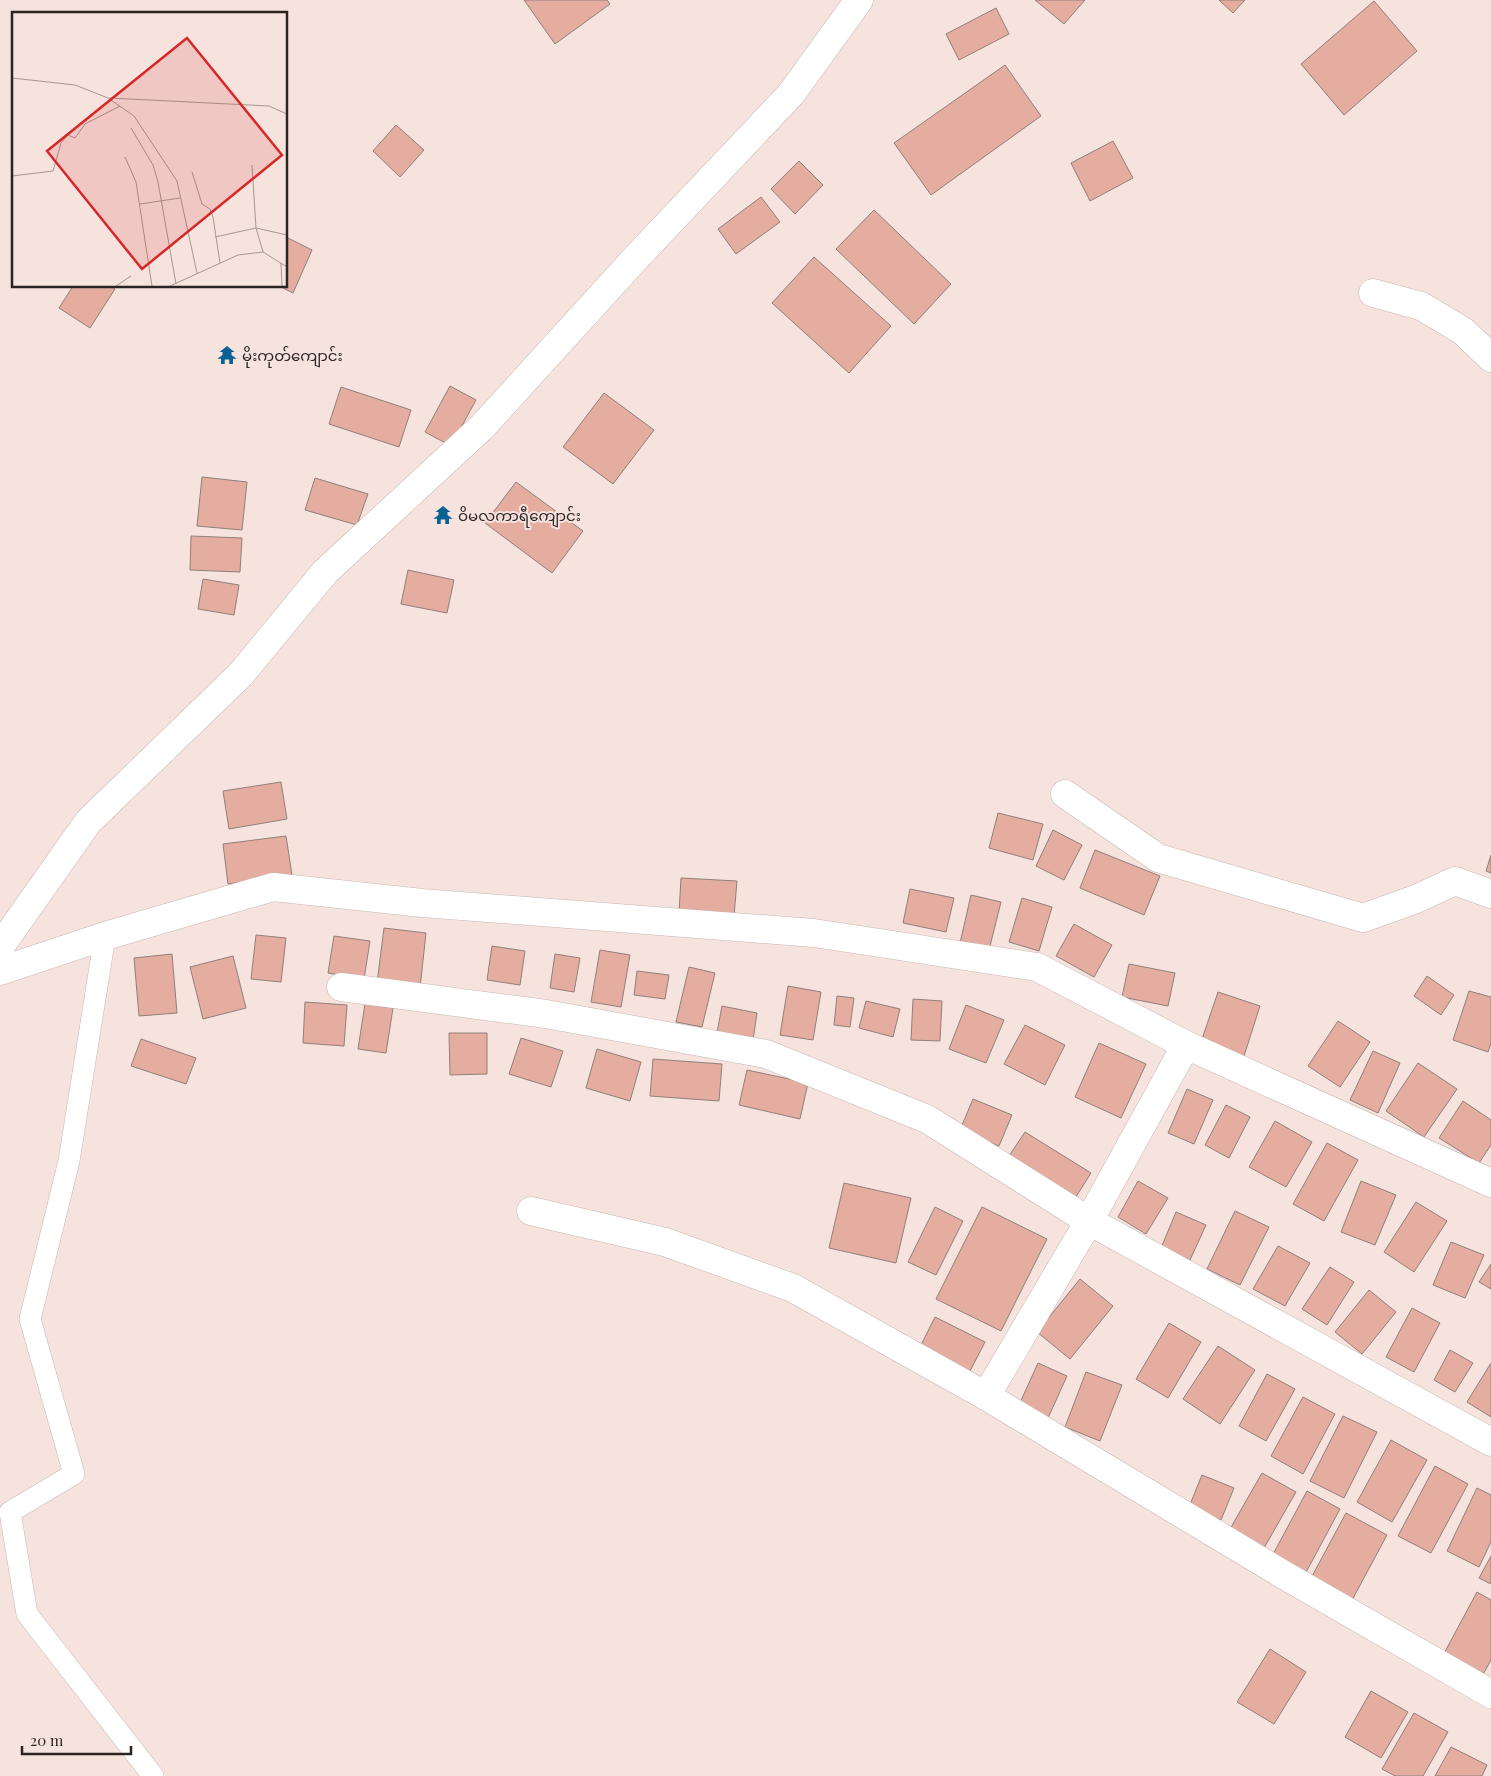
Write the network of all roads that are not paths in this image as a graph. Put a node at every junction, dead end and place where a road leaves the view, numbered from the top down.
1 (859, 0) edge
2 (1373, 293) dead end
3 (1491, 358) edge
4 (1065, 794) dead end
5 (1491, 894) edge
6 (105, 936) junction
7 (0, 947) edge
8 (0, 971) edge
9 (341, 987) dead end
10 (1186, 1045) junction
11 (1491, 1182) edge
12 (531, 1211) dead end
13 (1089, 1221) junction
14 (986, 1396) junction
15 (1491, 1442) edge
16 (1491, 1694) edge
17 (153, 1776) edge

1 - 7 street
2 - 3 street
4 - 5 street
6 - 8 street
6 - 10 street
6 - 17 lane
9 - 13 street
10 - 11 street
10 - 13 street
12 - 14 street
13 - 14 street
13 - 15 street
14 - 16 street

